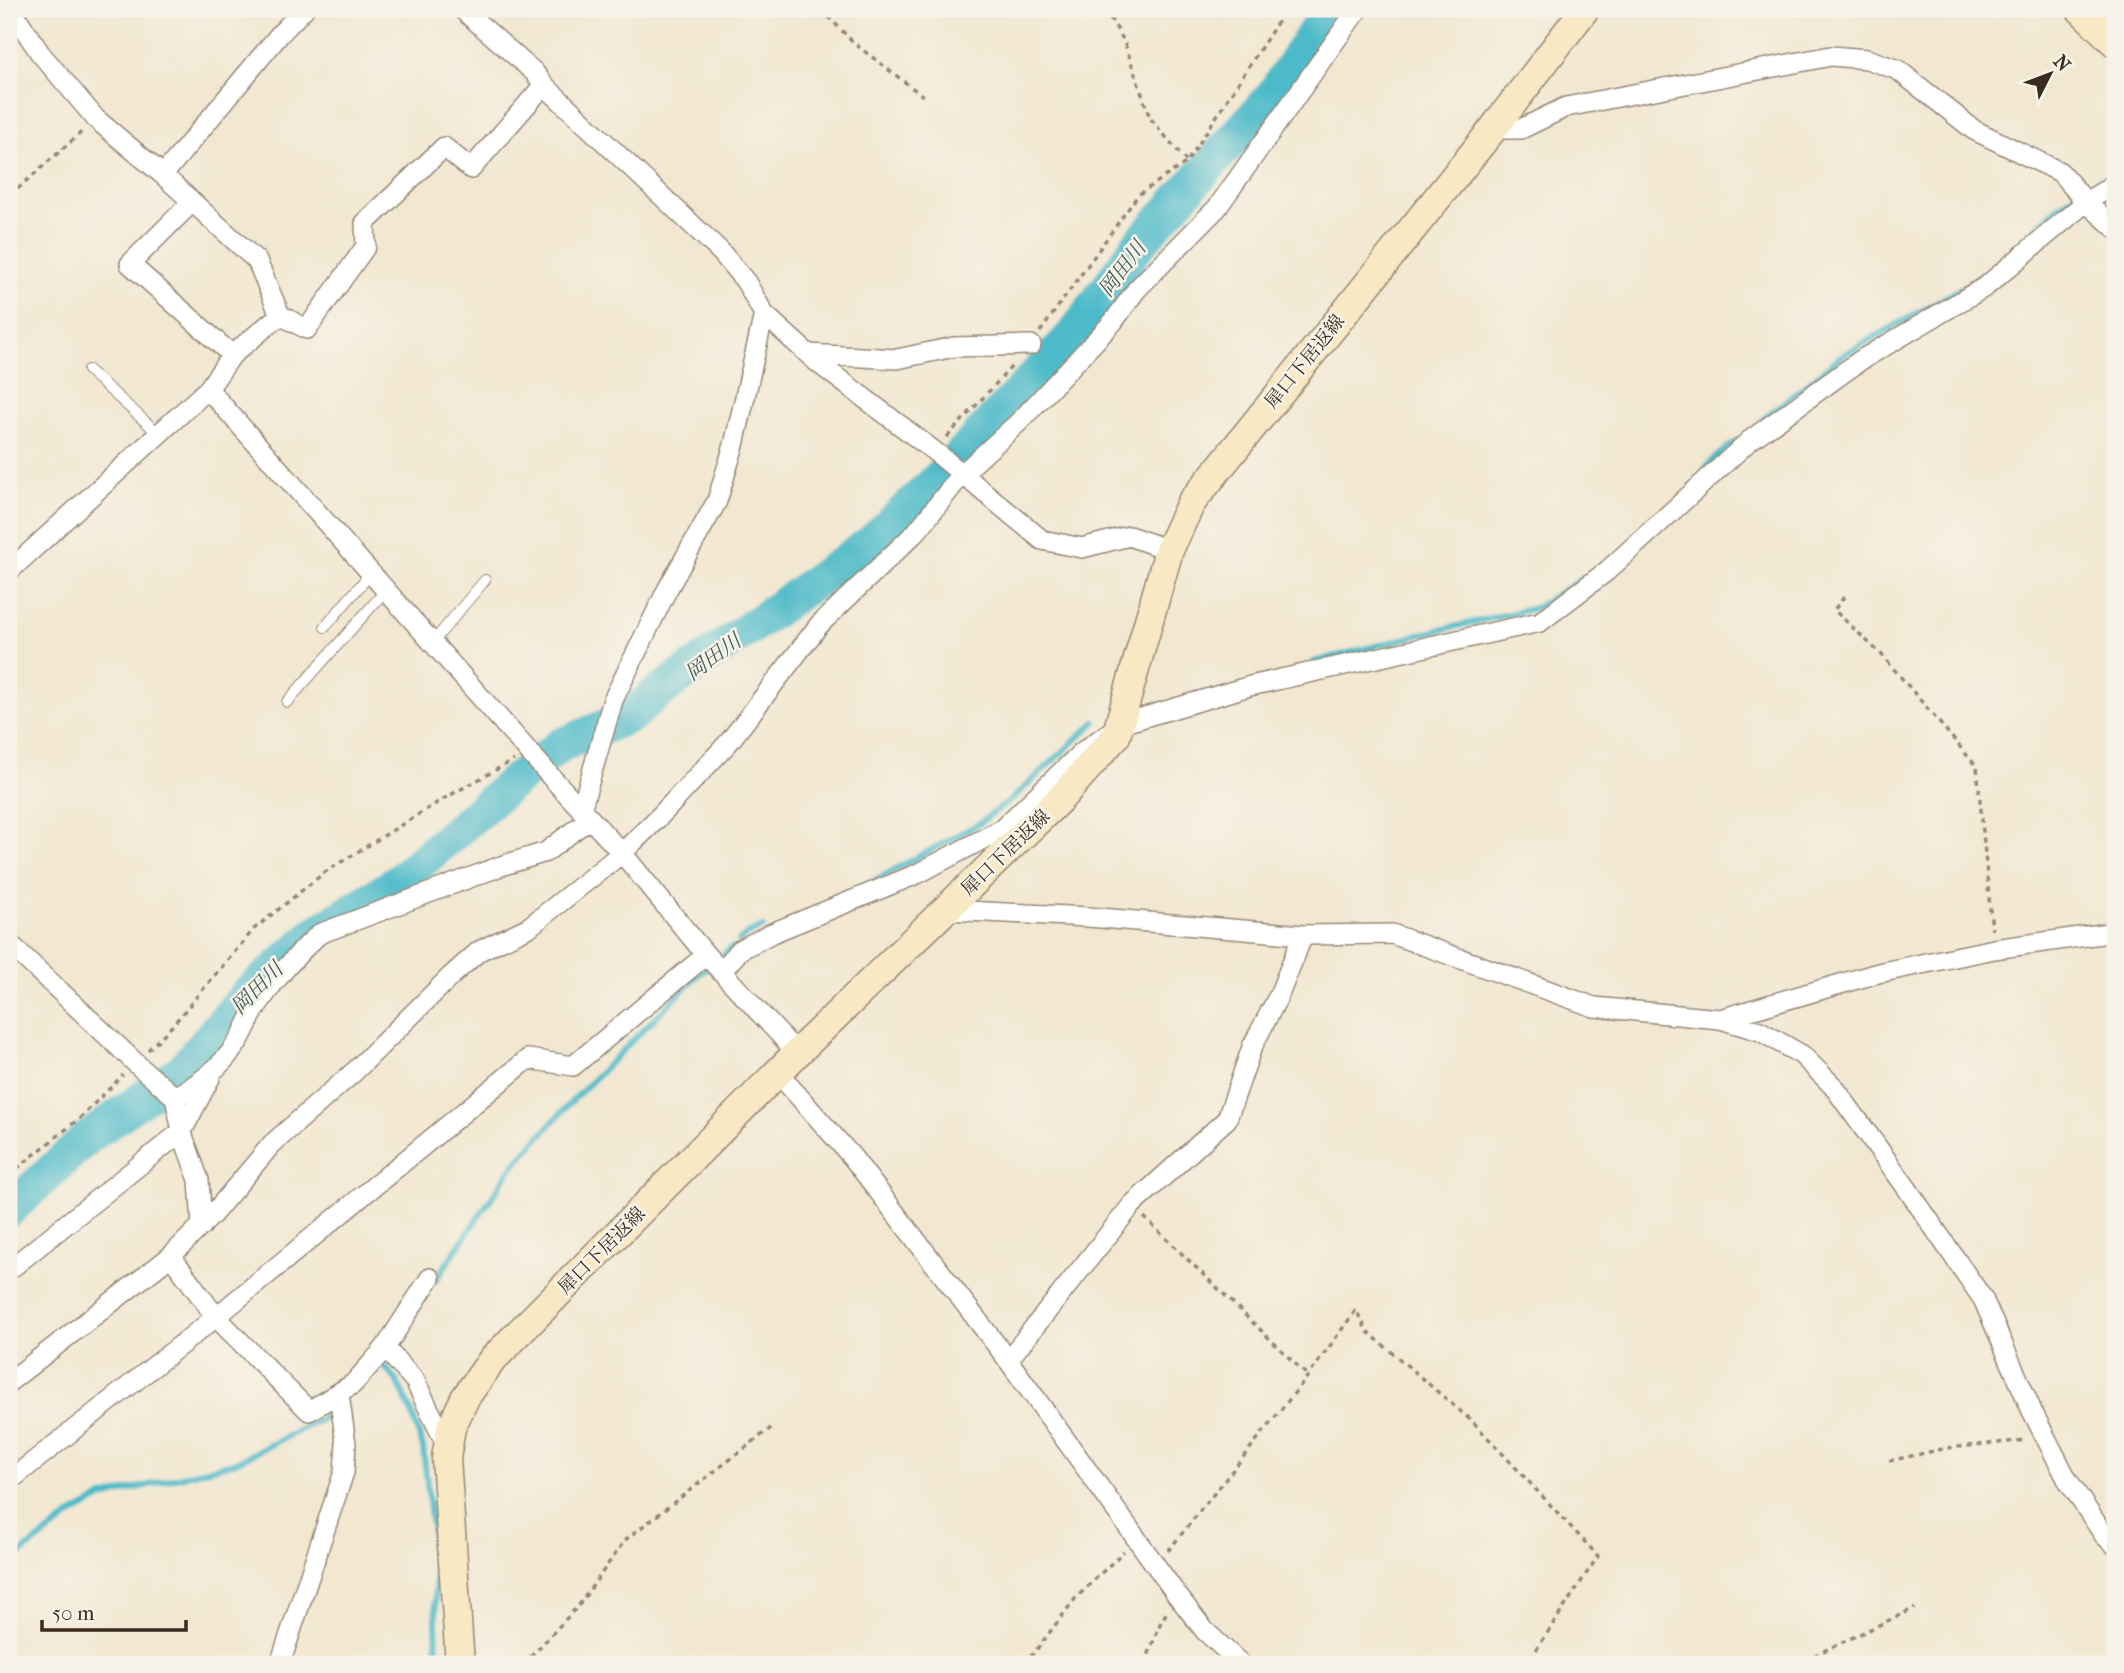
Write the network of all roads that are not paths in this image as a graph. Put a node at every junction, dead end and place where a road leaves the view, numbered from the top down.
1 (10, 9) edge
2 (304, 9) edge
3 (462, 9) edge
4 (1357, 9) edge
5 (1586, 9) edge
6 (2080, 9) edge
7 (2115, 43) edge
8 (544, 85) junction
9 (1493, 129) junction
10 (163, 175) junction
11 (2115, 184) edge
12 (2080, 195) junction
13 (192, 202) junction
14 (2115, 228) edge
15 (764, 314) junction
16 (280, 315) junction
17 (1031, 345) road end
18 (808, 354) junction
19 (233, 355) junction
20 (88, 370) dead end
21 (208, 389) junction
22 (159, 434) junction
23 (962, 474) junction
24 (1169, 550) junction
25 (9, 571) edge
26 (371, 573) junction
27 (485, 580) dead end
28 (386, 590) junction
29 (325, 626) dead end
30 (433, 642) junction
31 (287, 702) dead end
32 (1121, 724) junction
33 (585, 814) junction
34 (622, 853) junction
35 (946, 910) junction
36 (2115, 932) edge
37 (1303, 935) junction
38 (9, 943) edge
39 (706, 954) junction
40 (721, 972) junction
41 (1720, 1019) junction
42 (788, 1063) junction
43 (214, 1071) junction
44 (175, 1097) junction
45 (182, 1131) junction
46 (202, 1226) junction
47 (171, 1256) junction
48 (9, 1270) edge
49 (430, 1278) dead end
50 (216, 1317) junction
51 (391, 1354) junction
52 (1008, 1360) junction
53 (9, 1382) edge
54 (342, 1404) junction
55 (448, 1448) junction
56 (9, 1481) edge
57 (2115, 1545) edge
58 (280, 1664) edge
59 (460, 1664) edge
60 (1241, 1664) edge

1 - 10 street
2 - 10 street
3 - 8 street
4 - 23 street
5 - 9 main road, 犀口下居返線
6 - 7 main road
8 - 15 street
8 - 16 street
9 - 12 street
9 - 24 main road, 犀口下居返線
10 - 13 street
11 - 12 street
12 - 14 street
12 - 32 street
13 - 16 street
13 - 19 street
15 - 18 street
15 - 33 street
16 - 19 street
17 - 18 street
18 - 23 street
19 - 21 street
20 - 22 lane
21 - 22 street
21 - 26 street
22 - 25 street
23 - 24 street
23 - 34 street
24 - 32 main road, 犀口下居返線
26 - 28 street
26 - 29 lane
27 - 30 lane
28 - 30 street
28 - 31 lane
30 - 33 street
32 - 35 main road, 犀口下居返線
32 - 40 street
33 - 34 street
33 - 43 street
34 - 39 street
34 - 46 street
35 - 37 street
35 - 42 main road, 犀口下居返線
36 - 41 street
37 - 41 street
37 - 52 street
38 - 44 street
39 - 40 street
39 - 50 street
40 - 42 street
41 - 57 street
42 - 52 street
42 - 55 main road, 犀口下居返線
43 - 44 street
43 - 45 street
44 - 45 street
45 - 46 street
45 - 48 street
46 - 47 street
47 - 50 street
47 - 53 street
49 - 51 street
50 - 54 street
50 - 56 street
51 - 54 street
51 - 55 street
52 - 60 street
54 - 58 street
55 - 59 main road, 犀口下居返線

